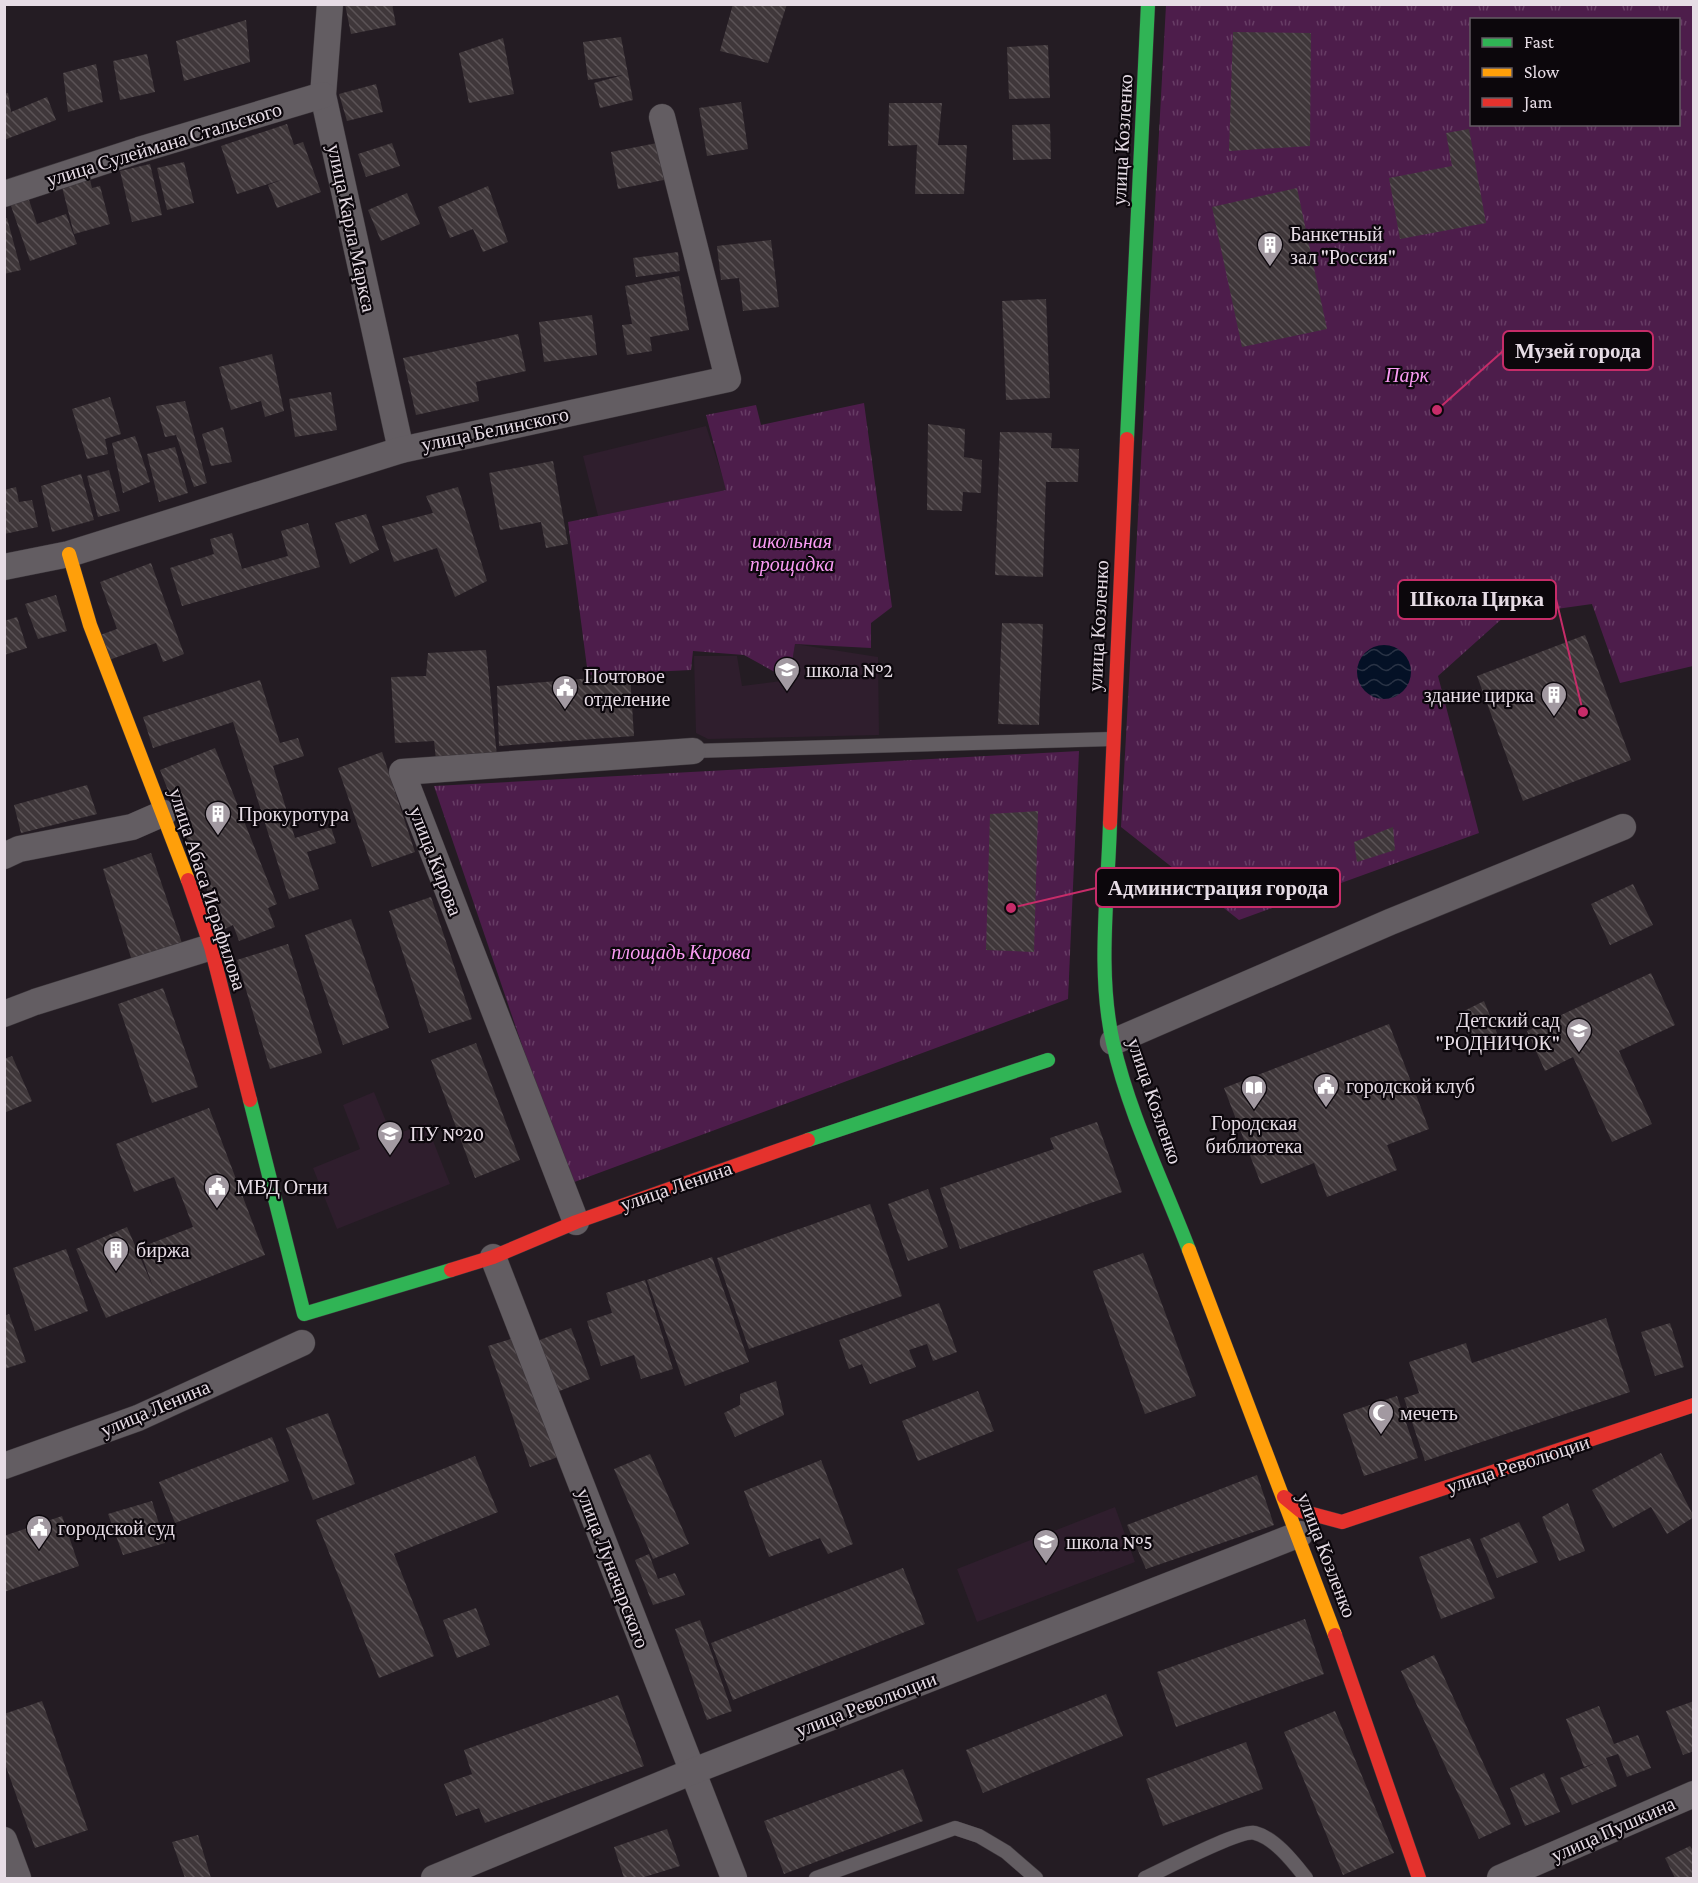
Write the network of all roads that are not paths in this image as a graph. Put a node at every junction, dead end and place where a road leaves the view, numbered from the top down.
1 (330, 4) edge
2 (1148, 4) edge
3 (323, 95) junction
4 (662, 117) dead end
5 (4, 194) edge
6 (400, 450) junction
7 (69, 554) junction
8 (4, 567) edge
9 (1112, 738) junction
10 (693, 751) joint
11 (164, 813) junction
12 (1623, 827) dead end
13 (4, 856) edge
14 (211, 947) junction
15 (4, 1014) edge
16 (1113, 1042) junction
17 (1048, 1060) dead end
18 (576, 1222) junction
19 (493, 1257) junction
20 (304, 1314) joint
21 (302, 1343) dead end
22 (1694, 1405) edge
23 (4, 1466) edge
24 (1284, 1497) junction
25 (1342, 1522) junction
26 (1299, 1534) junction
27 (1333, 1539) dead end
28 (1324, 1567) dead end
29 (1319, 1587) junction
30 (691, 1772) junction
31 (1694, 1794) edge
32 (4, 1840) edge
33 (477, 1871) edge
34 (18, 1878) edge
35 (434, 1878) edge
36 (734, 1878) edge
37 (816, 1878) edge
38 (1036, 1878) edge
39 (1145, 1878) edge
40 (1306, 1878) edge
41 (1419, 1878) edge
42 (1500, 1878) edge

1 - 3 street, улица Карла Маркса
2 - 9 street, улица Козленко
3 - 5 street, улица Сулеймана Стальского
3 - 6 street, улица Карла Маркса
4 - 6 street, улица Белинского
6 - 7 street, улица Белинского
7 - 8 street, улица Белинского
7 - 11 street, улица Абаса Исрафилова
9 - 10 lane
9 - 16 street, улица Козленко
10 - 18 street, улица Кирова
11 - 13 street
11 - 14 street, улица Абаса Исрафилова
12 - 16 street
14 - 15 street
14 - 20 street, улица Абаса Исрафилова
16 - 24 street, улица Козленко
17 - 18 street, улица Ленина
18 - 19 street, улица Ленина
19 - 20 street, улица Ленина
19 - 30 street, улица Луначарского
21 - 23 street, улица Ленина
22 - 25 street, улица Революции
24 - 25 street
24 - 26 street, улица Козленко
25 - 27 street
26 - 29 street, улица Козленко
26 - 30 street, улица Революции
28 - 29 street
29 - 41 street, улица Козленко
30 - 33 street, улица Революции
30 - 36 street, улица Луначарского
31 - 42 street, улица Пушкина
32 - 34 street
33 - 35 street, улица Революции
37 - 38 lane
39 - 40 lane

